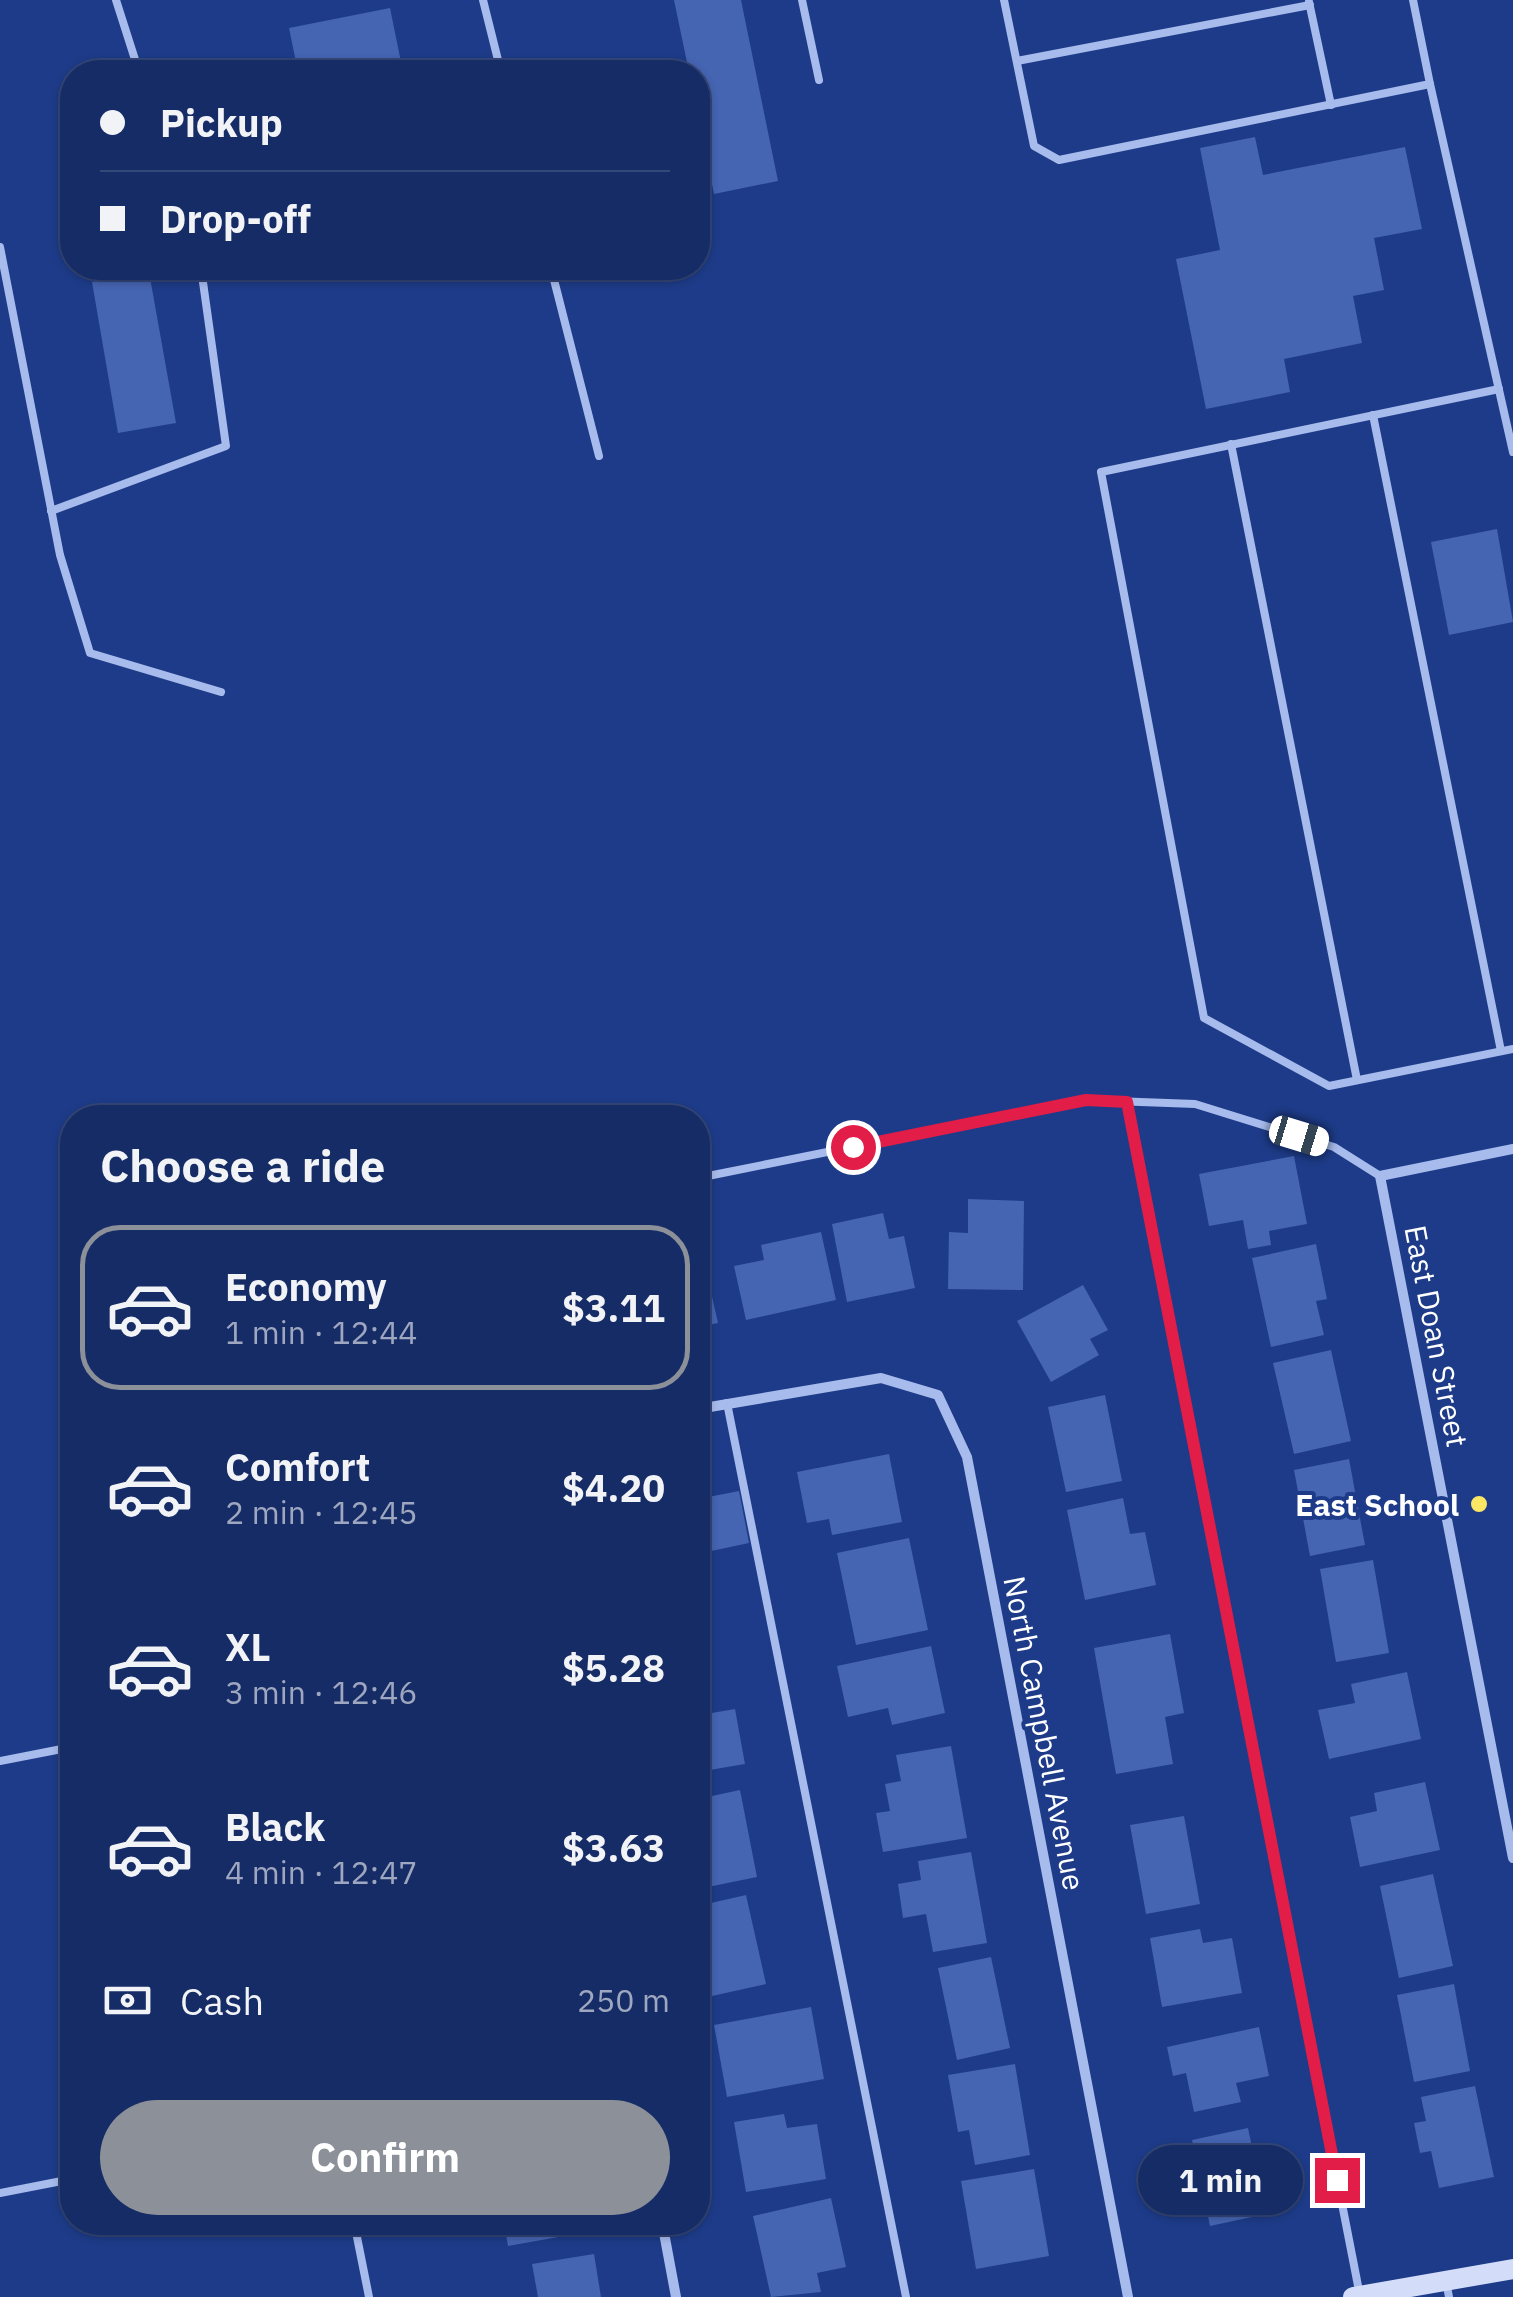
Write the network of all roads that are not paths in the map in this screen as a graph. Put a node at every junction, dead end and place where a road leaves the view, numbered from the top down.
1 (116, 0) edge
2 (482, 0) edge
3 (802, 0) edge
4 (1004, 0) edge
5 (1413, 0) edge
6 (1310, 2) edge
7 (135, 60) edge
8 (498, 60) edge
9 (1017, 61) junction
10 (819, 80) dead end
11 (1430, 84) junction
12 (1331, 105) junction
13 (0, 247) edge
14 (203, 280) edge
15 (554, 280) edge
16 (1499, 389) junction
17 (1373, 415) junction
18 (1231, 444) junction
19 (1513, 452) edge
20 (599, 456) dead end
21 (51, 511) junction
22 (222, 692) dead end
23 (1513, 1049) edge
24 (1501, 1051) junction
25 (1357, 1080) junction
26 (1127, 1102) junction
27 (1513, 1149) edge
28 (710, 1176) edge
29 (1380, 1176) junction
30 (727, 1403) junction
31 (710, 1407) edge
32 (60, 1750) edge
33 (0, 1761) edge
34 (1510, 1831) edge
35 (1513, 1858) edge
36 (60, 2182) edge
37 (0, 2194) edge
38 (356, 2235) edge
39 (664, 2235) edge
40 (1513, 2269) edge
41 (1447, 2289) edge
42 (1356, 2296) edge
43 (368, 2297) edge
44 (676, 2297) edge
45 (906, 2297) edge
46 (1128, 2297) edge

1 - 7 lane
2 - 8 lane
3 - 10 lane
4 - 9 lane
5 - 11 lane
6 - 9 lane
6 - 12 lane
9 - 12 lane
11 - 12 lane
11 - 16 lane
13 - 21 lane
14 - 21 lane
15 - 20 lane
16 - 17 lane
16 - 19 lane
17 - 18 lane
17 - 24 lane
18 - 25 lane
18 - 25 lane
21 - 22 lane
23 - 24 lane
24 - 25 lane
26 - 28 lane
26 - 29 lane
26 - 42 lane
27 - 29 street
29 - 34 street, East Doan Street
30 - 31 street, North Campbell Avenue
30 - 45 lane
30 - 46 street, North Campbell Avenue
32 - 33 lane
34 - 35 street, East Doan Street
36 - 37 lane
38 - 43 lane
39 - 44 street
40 - 41 main road
41 - 42 main road

